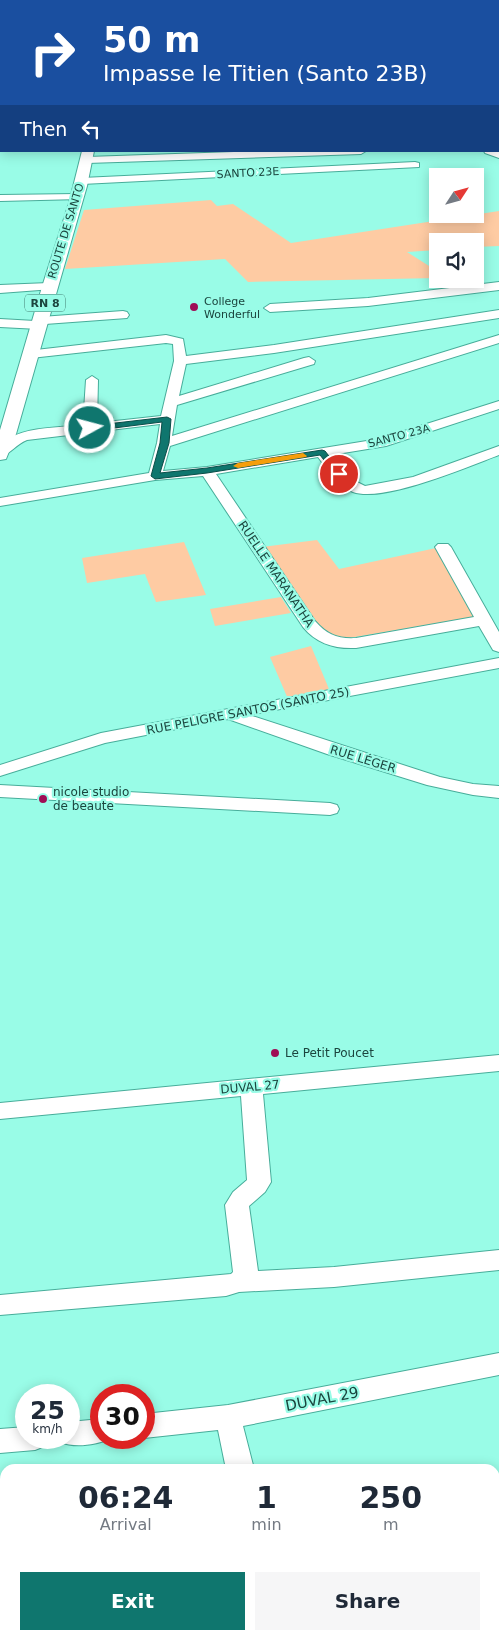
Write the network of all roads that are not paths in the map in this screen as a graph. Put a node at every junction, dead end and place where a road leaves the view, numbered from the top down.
1 (306, 152) edge
2 (88, 156) edge
3 (415, 165) dead end
4 (82, 181) junction
5 (77, 197) junction
6 (0, 198) edge
7 (499, 286) edge
8 (49, 287) junction
9 (0, 289) edge
10 (270, 308) dead end
11 (499, 314) edge
12 (123, 315) dead end
13 (0, 323) edge
14 (40, 323) junction
15 (499, 340) edge
16 (31, 354) junction
17 (180, 361) junction
18 (309, 361) dead end
19 (92, 380) dead end
20 (172, 402) junction
21 (499, 405) edge
22 (167, 419) junction
23 (6, 426) edge
24 (90, 428) junction
25 (164, 443) junction
26 (499, 450) edge
27 (322, 452) junction
28 (0, 454) edge
29 (207, 471) junction
30 (155, 476) junction
31 (0, 502) edge
32 (444, 547) dead end
33 (483, 620) junction
34 (499, 647) edge
35 (499, 663) edge
36 (231, 714) junction
37 (0, 771) edge
38 (0, 791) edge
39 (499, 792) edge
40 (330, 809) dead end
41 (499, 1063) edge
42 (252, 1087) junction
43 (0, 1111) edge
44 (499, 1260) edge
45 (239, 1282) junction
46 (0, 1305) edge
47 (499, 1364) edge
48 (228, 1417) junction
49 (155, 1425) edge
50 (15, 1440) edge
51 (0, 1441) edge
52 (239, 1464) edge

1 - 2 street
2 - 4 main road, ROUTE DE SANTO / RN 8
3 - 4 street, SANTO 23E
4 - 5 main road, ROUTE DE SANTO / RN 8
5 - 6 street
5 - 8 main road, ROUTE DE SANTO / RN 8
7 - 10 street
8 - 9 street
8 - 14 main road, ROUTE DE SANTO / RN 8
11 - 17 street
12 - 14 street
13 - 14 street
14 - 16 main road, ROUTE DE SANTO / RN 8
15 - 25 street
16 - 17 street
16 - 23 main road, ROUTE DE SANTO / RN 8
17 - 20 street
18 - 20 street
19 - 24 street
20 - 22 street
21 - 27 street, SANTO 23A
22 - 24 street
22 - 25 street
23 - 28 main road, ROUTE DE SANTO / RN 8
24 - 28 street
25 - 30 street
26 - 27 street
27 - 29 street, SANTO 23A
29 - 30 street, SANTO 23A
29 - 33 street, RUELLE MARANATHA
30 - 31 street, SANTO 23A
32 - 33 street
33 - 34 street
35 - 36 street, RUE PELIGRE SANTOS (SANTO 25)
36 - 37 street, RUE PELIGRE SANTOS (SANTO 25)
36 - 39 street, RUE LÉGER
38 - 40 street
41 - 42 street, DUVAL 27
42 - 43 street, DUVAL 27
42 - 45 street
44 - 45 street
45 - 46 street
47 - 48 street, DUVAL 29
48 - 49 street, DUVAL 29
48 - 52 street
50 - 51 street

